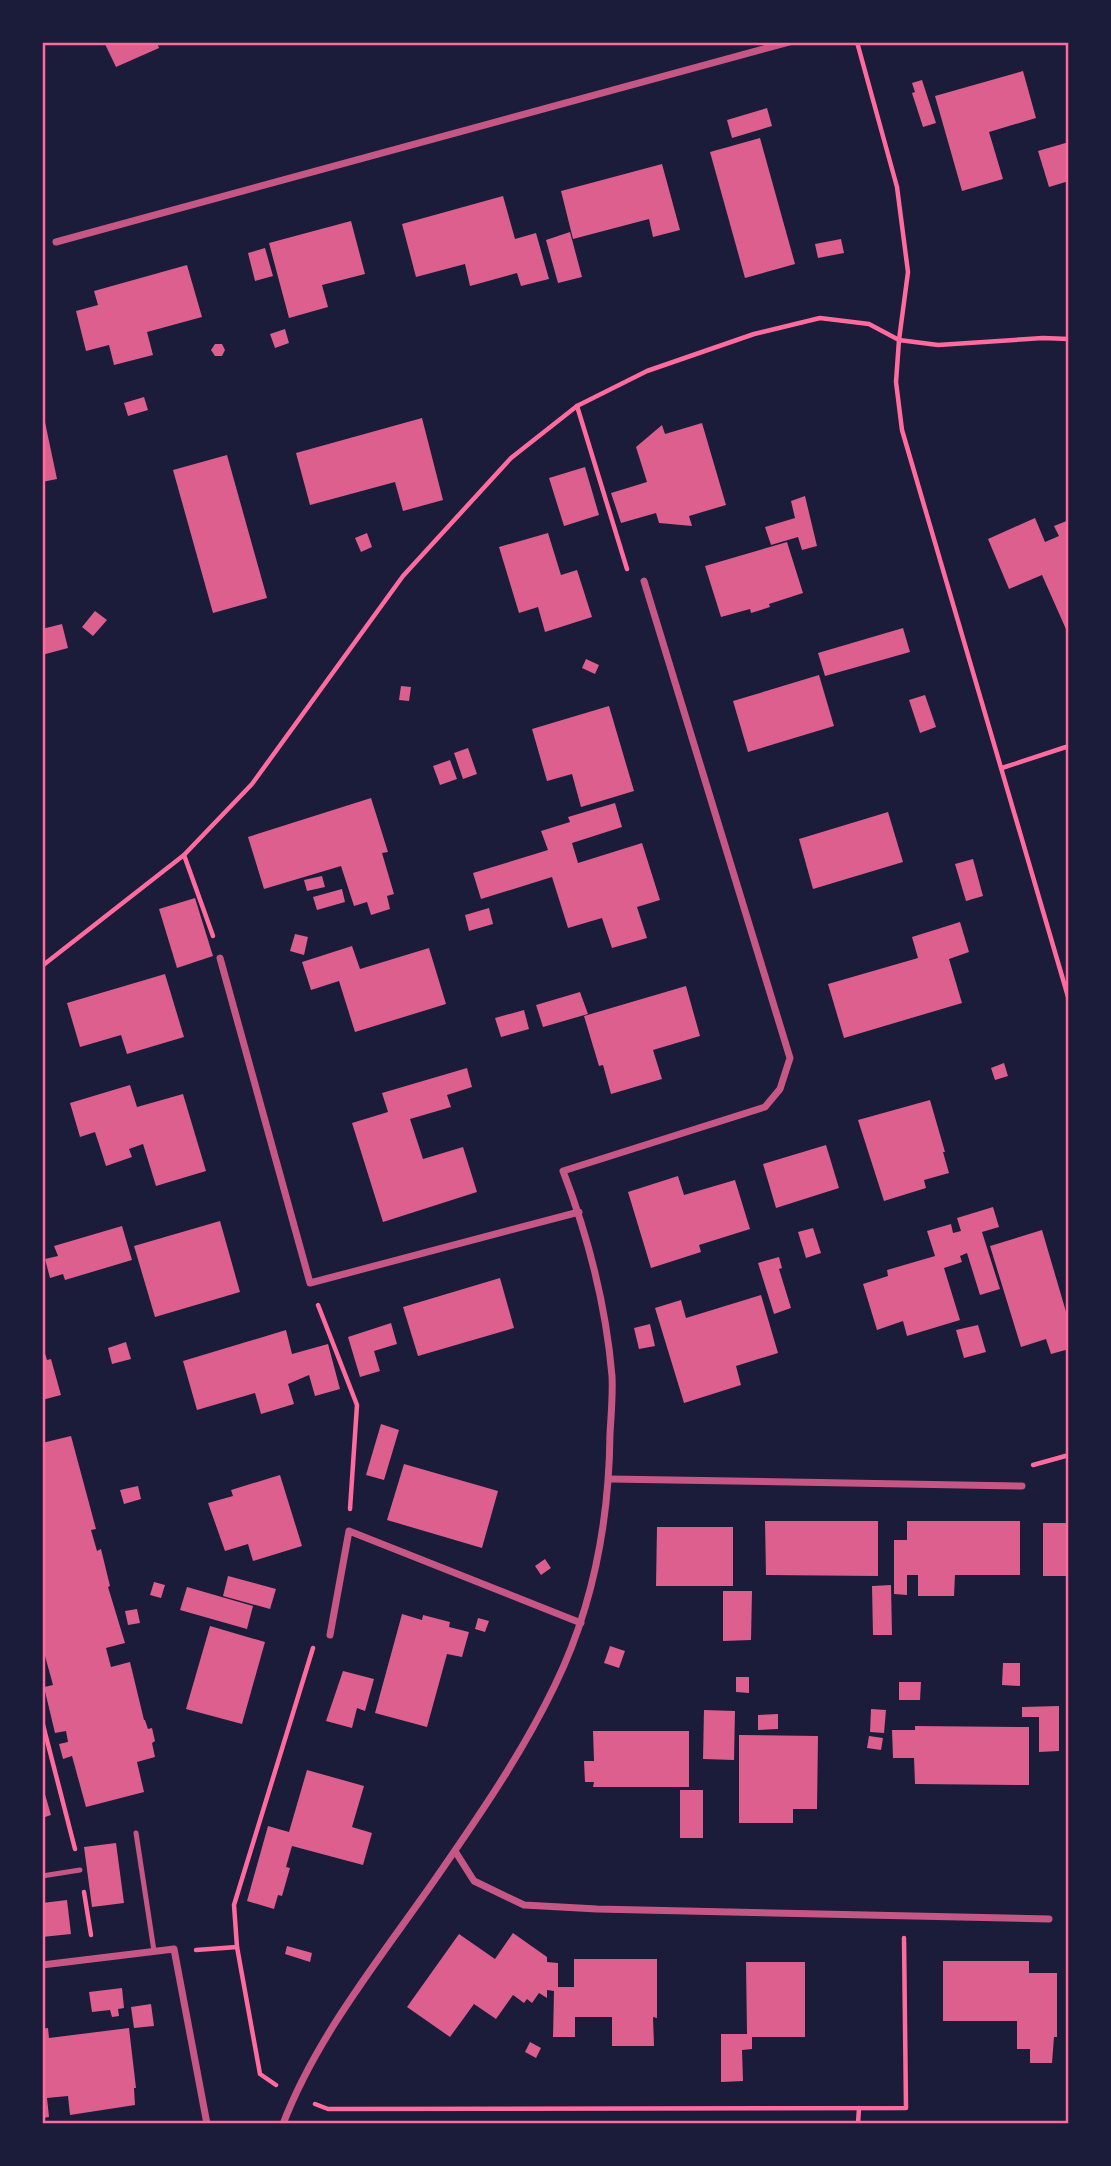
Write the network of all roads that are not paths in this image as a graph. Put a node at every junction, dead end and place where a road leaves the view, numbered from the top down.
1 (789, 42) edge
2 (56, 242) dead end
3 (644, 581) road end
4 (220, 958) road end
5 (579, 1212) junction
6 (610, 1479) junction
7 (1022, 1486) road end
8 (581, 1623) junction
9 (330, 1635) road end
10 (136, 1833) dead end
11 (454, 1851) junction
12 (80, 1870) road end
13 (42, 1876) edge
14 (1049, 1919) dead end
15 (154, 1951) junction
16 (42, 1965) edge
17 (207, 2124) edge
18 (283, 2124) edge

1 - 2 street
3 - 5 street
4 - 5 street
5 - 6 street
6 - 7 street
6 - 8 street
8 - 9 street
8 - 11 street
10 - 15 lane
11 - 14 street
11 - 18 street
12 - 13 lane
15 - 16 street
15 - 17 street

